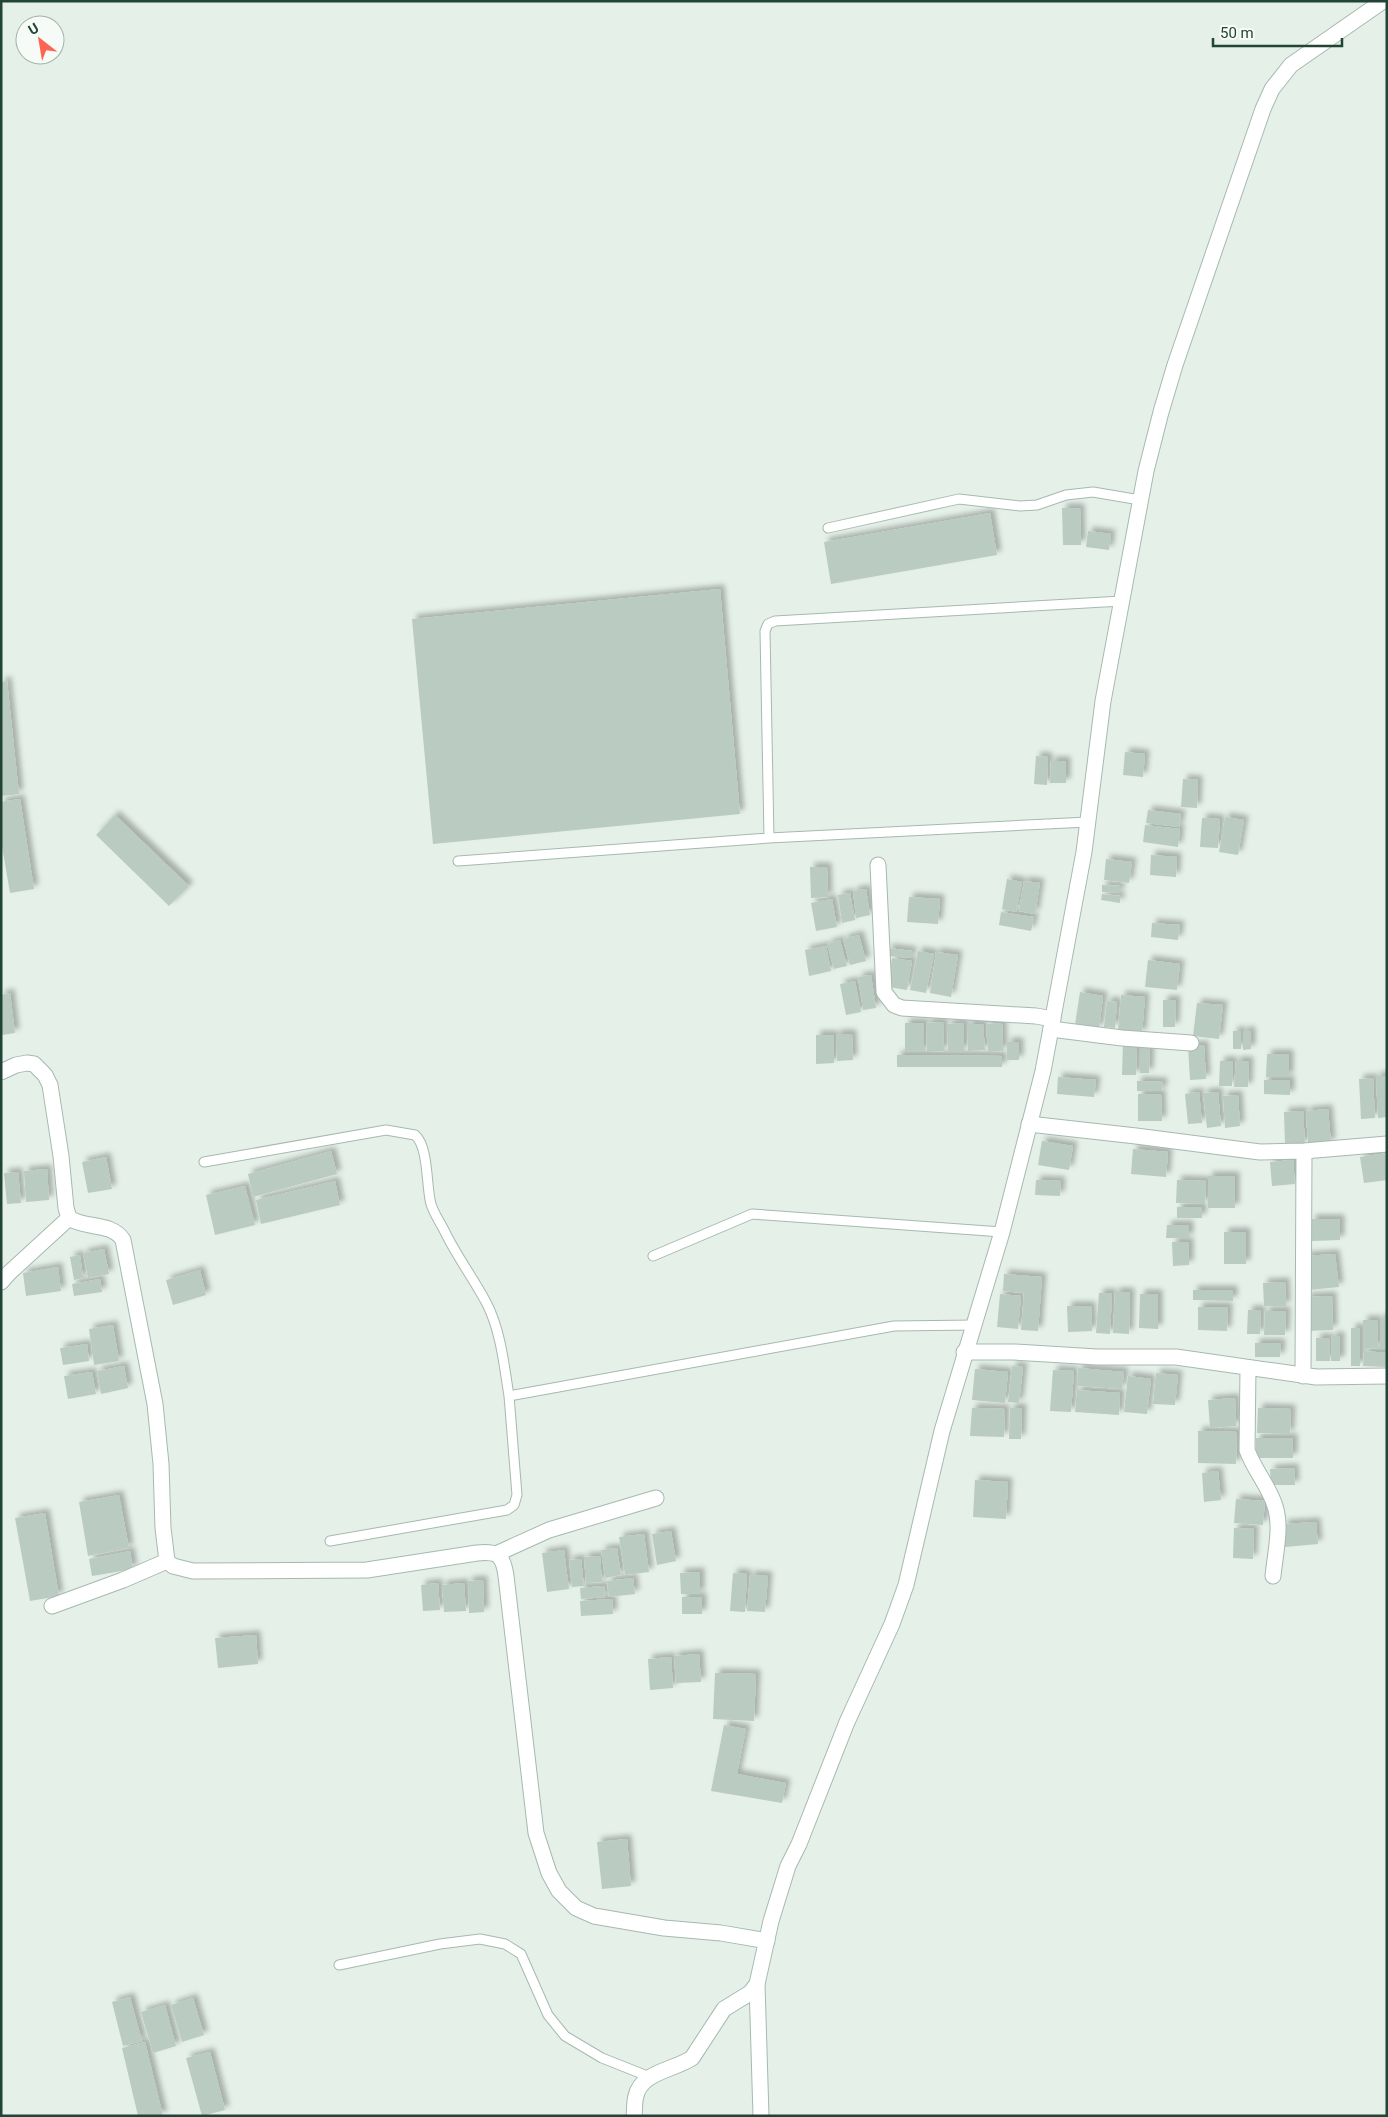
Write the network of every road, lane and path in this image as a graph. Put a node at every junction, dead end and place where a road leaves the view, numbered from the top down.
1 (1383, 1) edge
2 (1140, 500) junction
3 (828, 528) dead end
4 (1122, 601) junction
5 (1088, 822) junction
6 (770, 838) junction
7 (458, 861) dead end
8 (878, 864) dead end
9 (1052, 1024) junction
10 (1191, 1043) dead end
11 (1, 1072) edge
12 (1029, 1124) junction
13 (1387, 1144) edge
14 (1304, 1151) junction
15 (204, 1162) dead end
16 (69, 1218) junction
17 (1002, 1232) junction
18 (653, 1256) dead end
19 (1, 1282) edge
20 (974, 1325) junction
21 (964, 1352) junction
22 (1248, 1368) junction
23 (1304, 1376) junction
24 (1387, 1376) edge
25 (509, 1396) junction
26 (656, 1498) dead end
27 (330, 1540) dead end
28 (496, 1554) junction
29 (168, 1561) junction
30 (1273, 1576) dead end
31 (52, 1606) dead end
32 (767, 1941) junction
33 (339, 1965) dead end
34 (757, 1984) junction
35 (650, 2077) junction
36 (634, 2116) edge
37 (761, 2116) edge

1 - 2 street
2 - 3 lane
2 - 4 street
4 - 5 street
4 - 6 lane
5 - 6 lane
5 - 9 street
6 - 7 lane
8 - 9 street
9 - 10 street
9 - 12 street
11 - 16 street
12 - 14 street
12 - 17 street
13 - 14 street
14 - 23 street
15 - 25 lane
16 - 19 street
16 - 29 street
17 - 18 lane
17 - 20 street
20 - 21 street
20 - 25 lane
21 - 22 street
21 - 32 street
22 - 23 street
22 - 30 street
23 - 24 street
25 - 27 lane
26 - 28 street
28 - 29 street
28 - 32 street
29 - 31 street
32 - 34 street
33 - 35 lane
34 - 35 street
34 - 37 street
35 - 36 street

